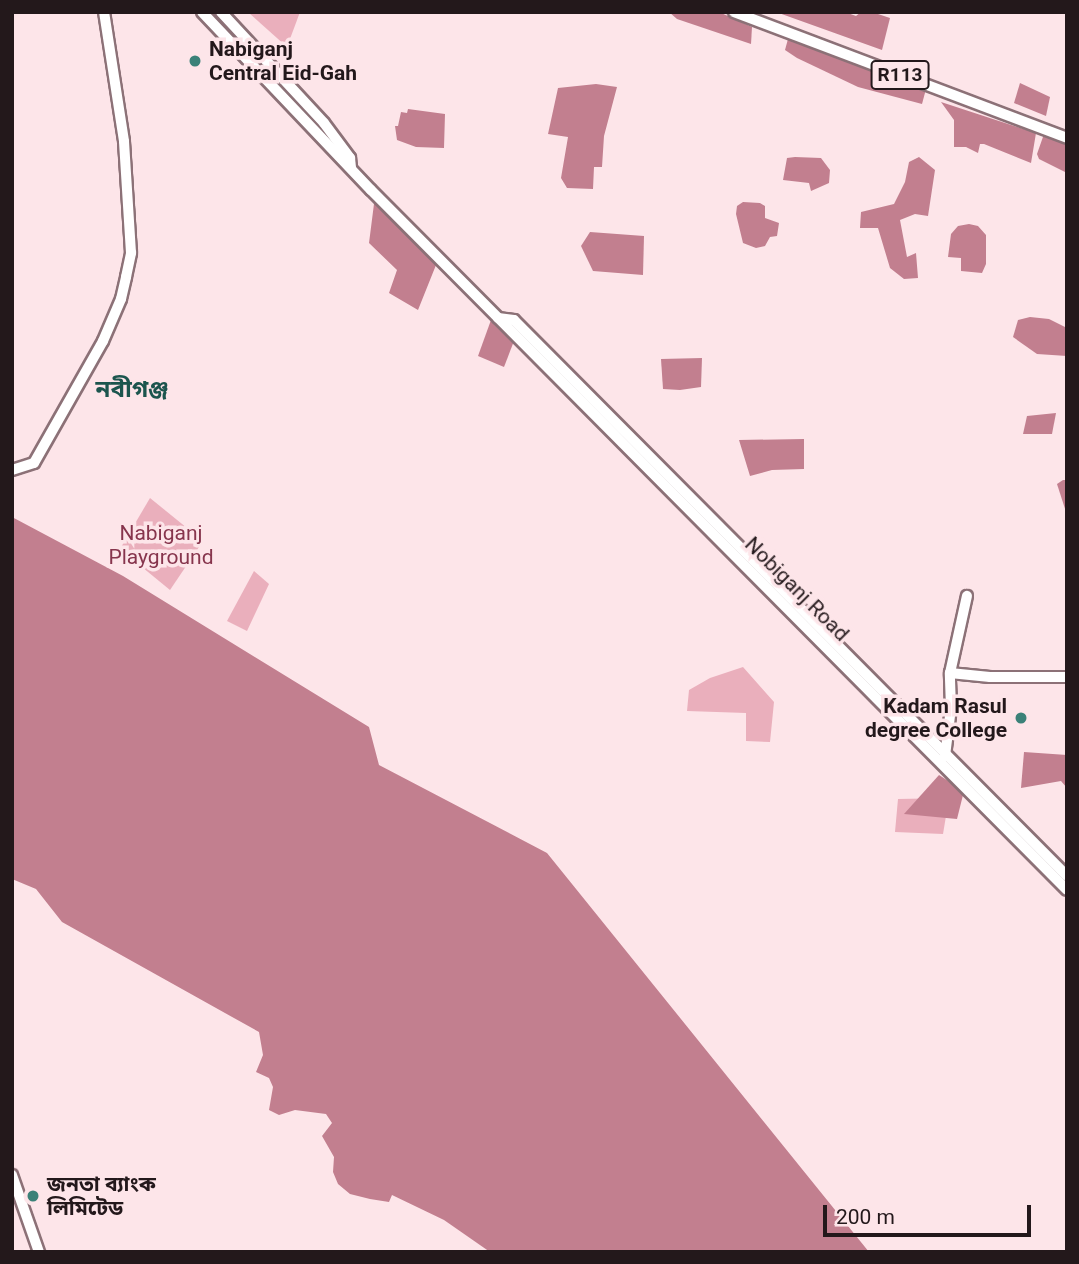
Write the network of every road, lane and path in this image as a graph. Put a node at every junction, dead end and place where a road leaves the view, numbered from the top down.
1 (104, 12) edge
2 (202, 12) edge
3 (221, 12) edge
4 (734, 12) edge
5 (1067, 138) edge
6 (351, 169) junction
7 (498, 318) junction
8 (12, 470) edge
9 (967, 596) dead end
10 (950, 673) junction
11 (1067, 677) edge
12 (946, 751) junction
13 (944, 763) junction
14 (1067, 876) edge
15 (1067, 890) edge
16 (12, 1175) edge
17 (39, 1252) edge

1 - 8 main road
2 - 6 main road, Nobiganj Road
3 - 6 main road, Nobiganj Road
4 - 5 main road, R113
6 - 7 main road, Nobiganj Road
7 - 12 main road, Nobiganj Road
7 - 13 main road, Nobiganj Road
9 - 10 main road
10 - 11 main road
10 - 12 main road
12 - 13 main road
12 - 14 main road, Nobiganj Road
13 - 15 main road, Nobiganj Road
16 - 17 main road

